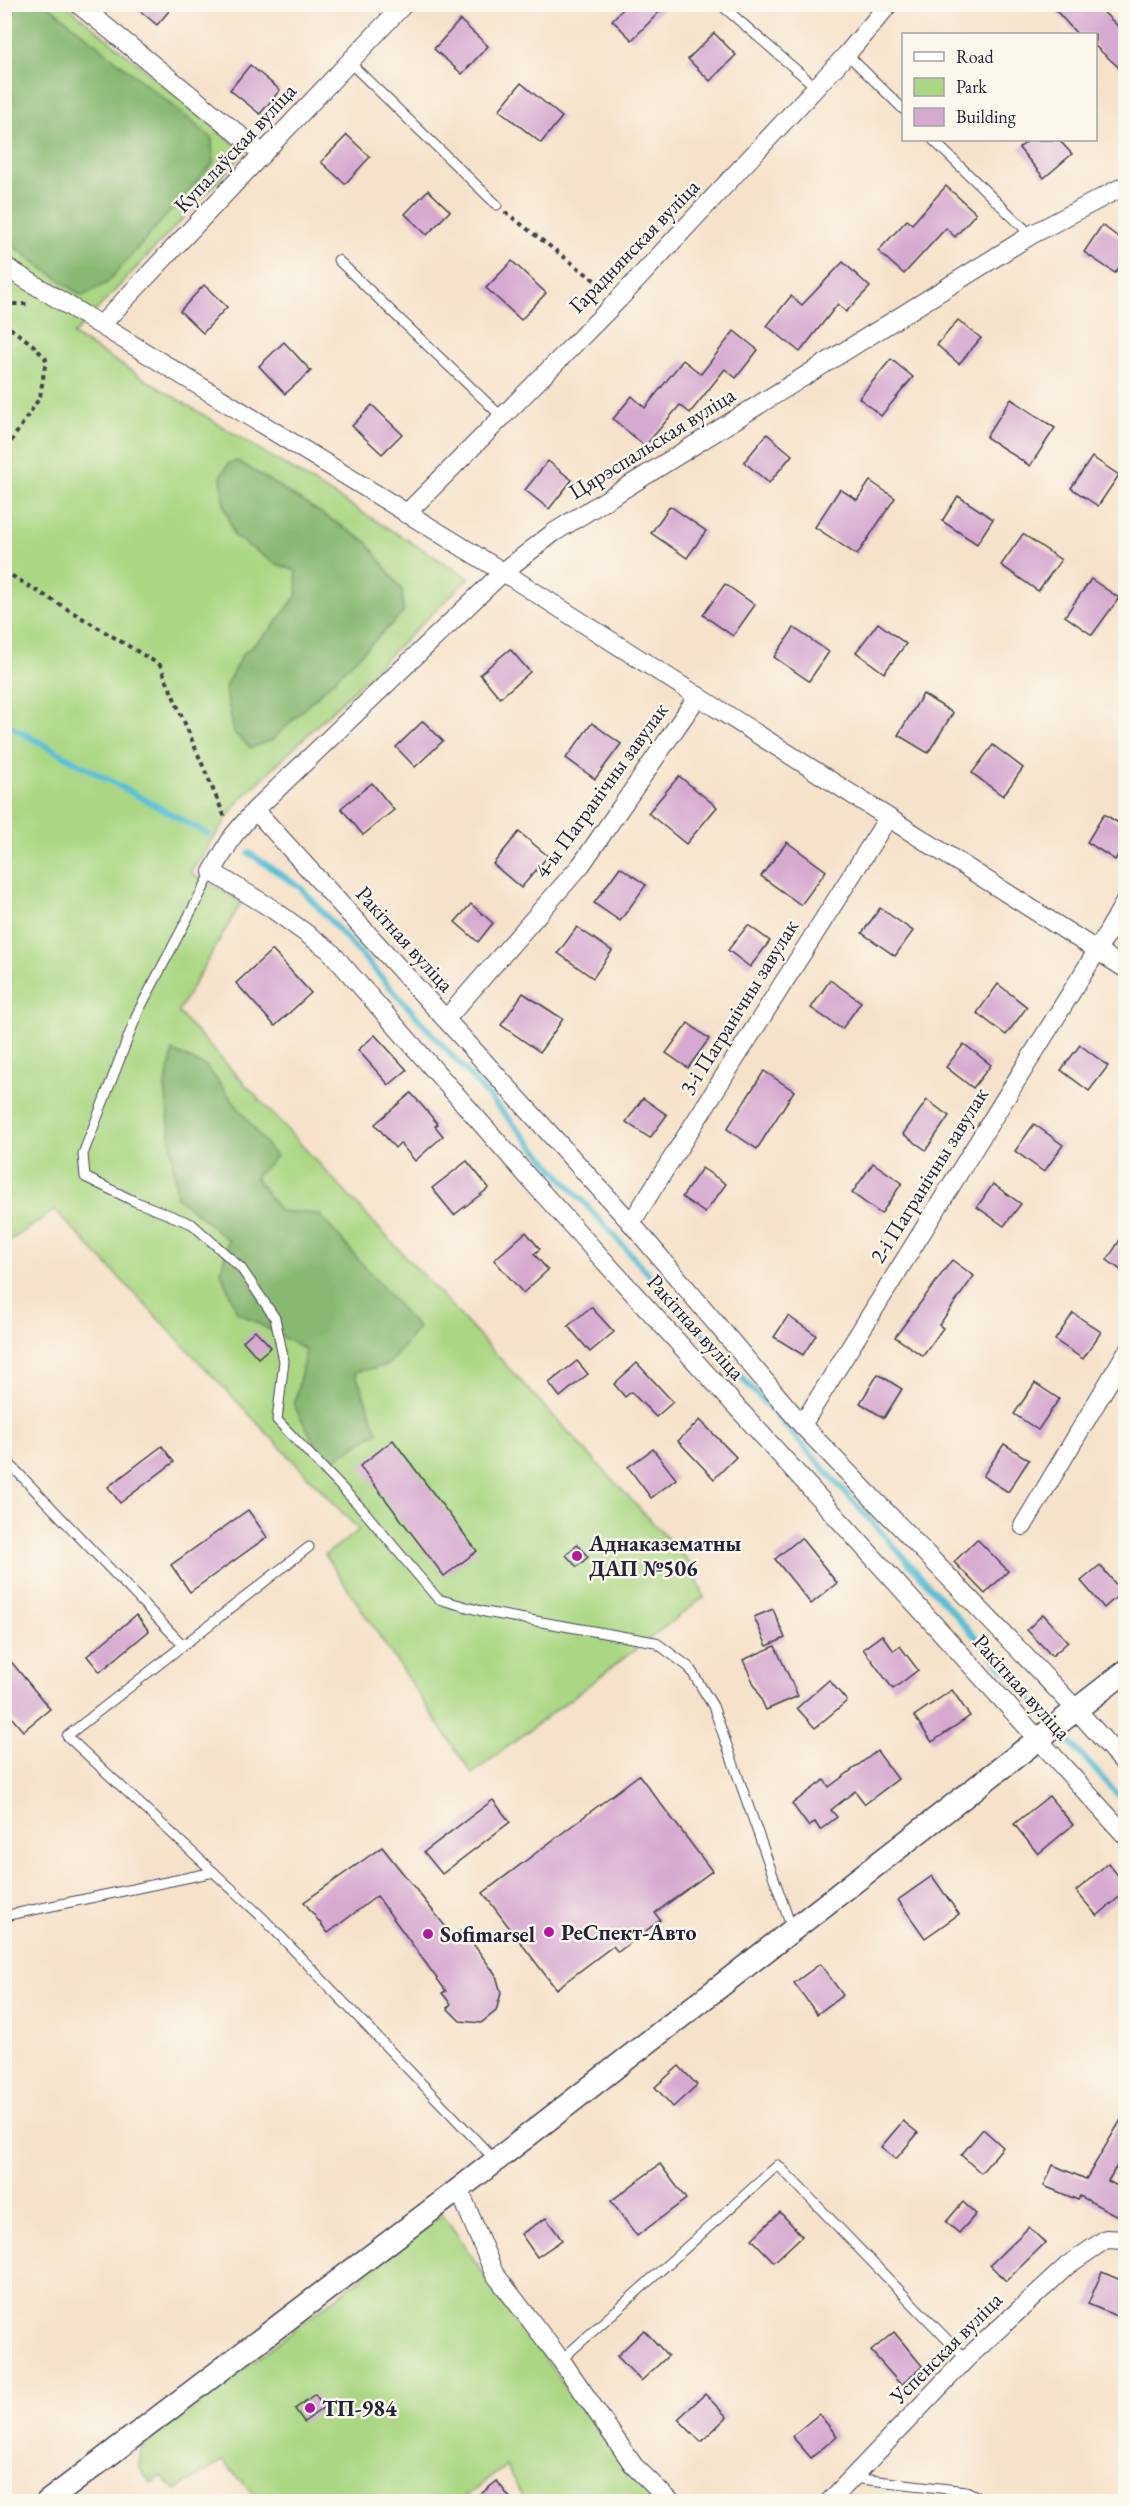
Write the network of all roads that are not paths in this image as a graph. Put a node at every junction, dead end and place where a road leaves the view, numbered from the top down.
1 (78, 4) edge
2 (404, 4) edge
3 (720, 4) edge
4 (889, 4) edge
5 (847, 54) junction
6 (349, 62) junction
7 (816, 87) junction
8 (902, 109) edge
9 (934, 141) edge
10 (263, 154) junction
11 (1125, 185) edge
12 (497, 205) road end
13 (1031, 236) junction
14 (338, 260) dead end
15 (4, 266) edge
16 (101, 325) junction
17 (501, 416) junction
18 (406, 514) junction
19 (503, 572) junction
20 (698, 696) junction
21 (255, 810) junction
22 (888, 818) junction
23 (212, 872) junction
24 (1125, 900) edge
25 (1097, 951) junction
26 (1125, 969) edge
27 (446, 1019) junction
28 (631, 1223) junction
29 (1125, 1353) edge
30 (802, 1425) junction
31 (4, 1458) edge
32 (1023, 1526) dead end
33 (309, 1547) dead end
34 (183, 1645) junction
35 (1125, 1671) edge
36 (1075, 1708) junction
37 (1036, 1739) junction
38 (1125, 1765) edge
39 (1125, 1836) edge
40 (214, 1872) junction
41 (4, 1916) edge
42 (792, 1929) junction
43 (496, 2161) junction
44 (459, 2189) junction
45 (1125, 2240) edge
46 (966, 2359) junction
47 (561, 2360) junction
48 (852, 2478) junction
49 (48, 2502) edge
50 (671, 2502) edge
51 (829, 2502) edge
52 (989, 2502) edge

1 - 10 street
2 - 6 street, Купалаўская вуліца
3 - 7 lane
4 - 5 street, Гараднянская вуліца
5 - 7 street, Гараднянская вуліца
5 - 8 lane
6 - 10 street, Купалаўская вуліца
6 - 12 lane
7 - 17 street, Гараднянская вуліца
9 - 13 lane
10 - 16 street, Купалаўская вуліца
11 - 13 street, Цярэспальская вуліца
13 - 19 street, Цярэспальская вуліца
14 - 17 lane
15 - 16 street
16 - 18 street
17 - 18 street, Гараднянская вуліца
18 - 19 street
19 - 20 street
19 - 21 street, Цярэспальская вуліца
20 - 22 street
20 - 27 street, 4-ы Пагранічны завулак
21 - 23 street, Цярэспальская вуліца
21 - 27 street, Ракітная вуліца
22 - 25 street
22 - 28 street, 3-і Пагранічны завулак
23 - 37 street, Ракітная вуліца
23 - 42 lane
24 - 25 street, 2-і Пагранічны завулак
25 - 26 street
25 - 30 street, 2-і Пагранічны завулак
27 - 28 street, Ракітная вуліца
28 - 30 street, Ракітная вуліца
29 - 32 street
30 - 36 street, Ракітная вуліца
31 - 34 lane
33 - 34 lane
34 - 40 lane
35 - 36 street
36 - 37 street
36 - 38 street, Ракітная вуліца
37 - 39 street, Ракітная вуліца
37 - 42 street
40 - 41 lane
40 - 43 lane
42 - 43 street
43 - 44 street
44 - 47 street
44 - 49 street
45 - 46 street, Успенская вуліца
46 - 47 lane
46 - 48 street, Успенская вуліца
47 - 50 street
48 - 51 street, Успенская вуліца
48 - 52 lane

